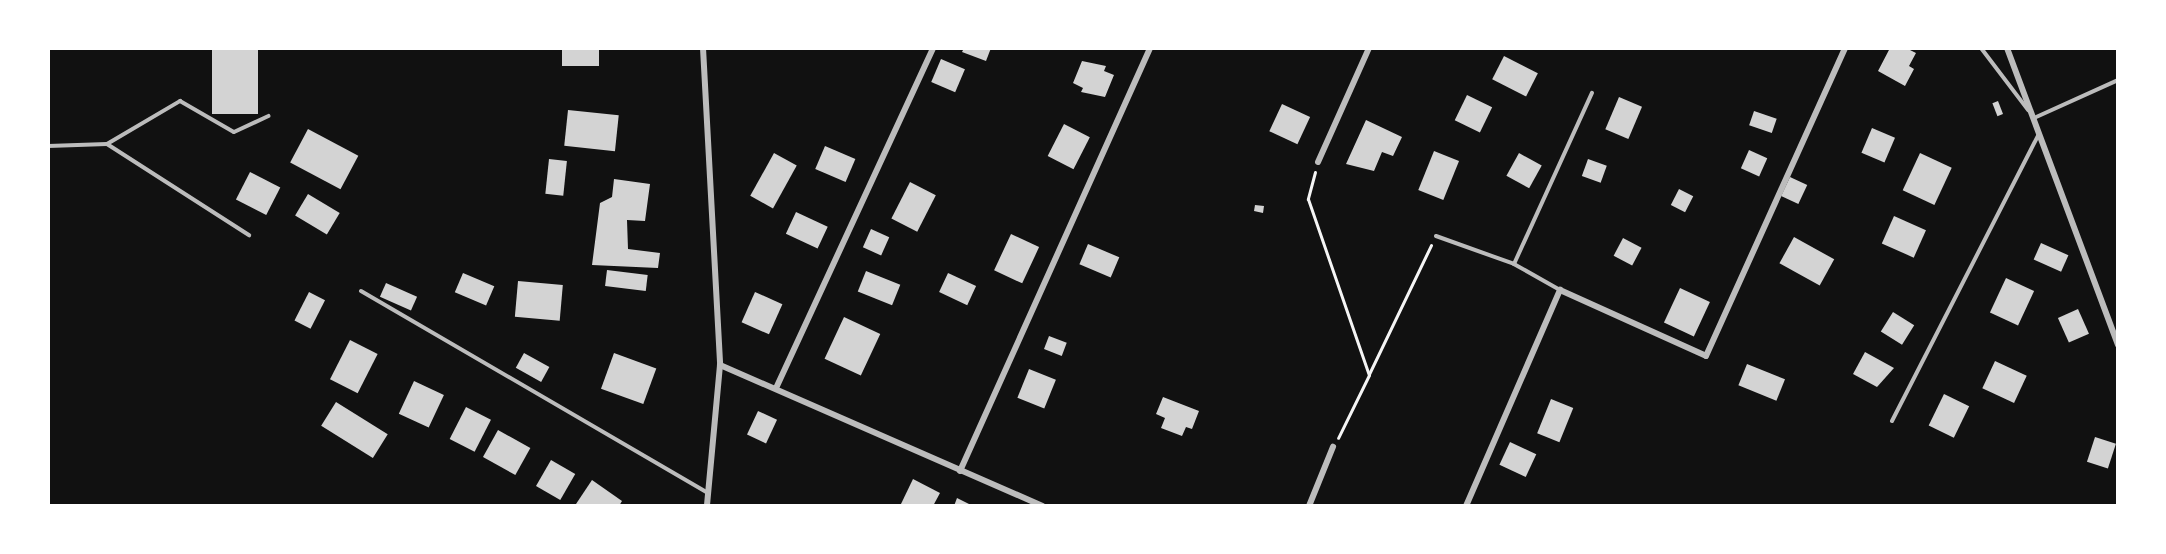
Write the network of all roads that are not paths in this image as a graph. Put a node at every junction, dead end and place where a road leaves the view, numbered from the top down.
1 (704, 48) edge
2 (933, 48) edge
3 (1150, 48) edge
4 (1369, 48) edge
5 (1845, 48) edge
6 (1981, 48) edge
7 (2007, 48) edge
8 (2118, 80) edge
9 (1592, 93) dead end
10 (268, 116) dead end
11 (2034, 118) junction
12 (2039, 133) junction
13 (107, 144) junction
14 (48, 146) edge
15 (1318, 162) road end
16 (249, 235) dead end
17 (1436, 236) road end
18 (1514, 264) junction
19 (1560, 290) junction
20 (361, 291) dead end
21 (2118, 345) edge
22 (720, 365) junction
23 (777, 386) junction
24 (1892, 421) dead end
25 (1334, 447) road end
26 (960, 471) junction
27 (707, 492) junction
28 (707, 506) edge
29 (1043, 506) edge
30 (1309, 506) edge
31 (1466, 506) edge

1 - 22 street
2 - 23 street
3 - 26 street
4 - 15 street
5 - 19 street
6 - 11 lane
7 - 11 street
8 - 11 lane
9 - 18 lane
10 - 13 lane
11 - 12 street
12 - 21 street
12 - 24 lane
13 - 14 lane
13 - 16 lane
17 - 18 lane
18 - 19 lane
19 - 31 street
20 - 27 lane
22 - 23 street
22 - 27 street
23 - 26 street
25 - 30 street
26 - 29 street
27 - 28 street

